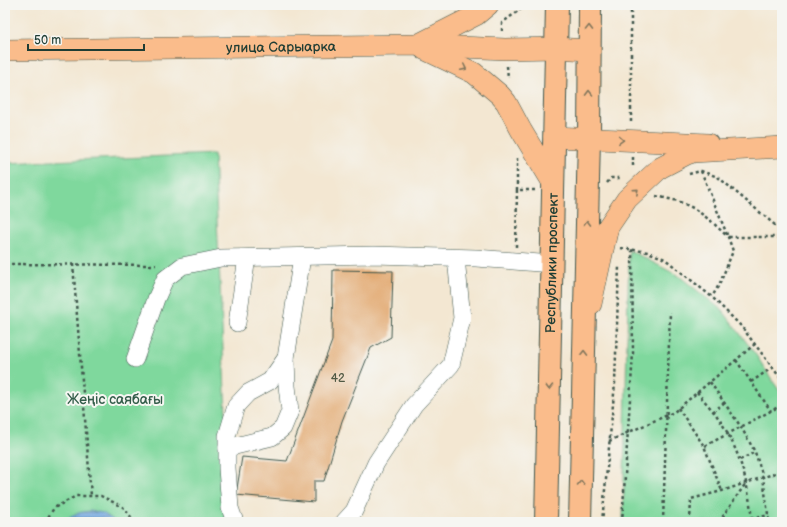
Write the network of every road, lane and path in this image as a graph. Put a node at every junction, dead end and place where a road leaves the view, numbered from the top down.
1 (488, 5) edge
2 (557, 5) edge
3 (590, 5) edge
4 (631, 5) edge
5 (417, 45) junction
6 (556, 48) junction
7 (5, 50) edge
8 (588, 50) junction
9 (554, 137) junction
10 (589, 138) junction
11 (631, 140) junction
12 (782, 147) edge
13 (697, 162) junction
14 (688, 175) dead end
15 (553, 183) junction
16 (641, 186) junction
17 (782, 225) edge
18 (728, 237) junction
19 (782, 237) edge
20 (623, 241) dead end
21 (632, 249) junction
22 (302, 257) junction
23 (247, 258) junction
24 (456, 258) junction
25 (5, 264) edge
26 (73, 264) junction
27 (552, 264) junction
28 (620, 264) dead end
29 (186, 266) junction
30 (712, 297) junction
31 (670, 312) dead end
32 (237, 323) dead end
33 (585, 330) junction
34 (755, 344) junction
35 (286, 358) junction
36 (135, 359) dead end
37 (736, 360) junction
38 (773, 367) junction
39 (782, 380) edge
40 (710, 382) junction
41 (751, 382) junction
42 (697, 392) junction
43 (725, 402) junction
44 (782, 405) edge
45 (678, 408) junction
46 (771, 411) junction
47 (713, 412) junction
48 (667, 415) junction
49 (741, 427) junction
50 (628, 433) junction
51 (728, 434) junction
52 (608, 442) junction
53 (704, 446) junction
54 (227, 448) junction
55 (755, 452) junction
56 (740, 460) junction
57 (782, 471) edge
58 (763, 477) junction
59 (746, 483) junction
60 (722, 491) junction
61 (91, 496) junction
62 (769, 515) junction
63 (751, 520) edge
64 (45, 522) edge
65 (135, 522) edge
66 (235, 522) edge
67 (344, 522) edge
68 (546, 522) edge
69 (580, 522) edge
70 (602, 522) edge
71 (622, 522) edge
72 (663, 522) edge
73 (690, 522) edge
74 (719, 522) edge
75 (769, 522) edge

1 - 5 main road
2 - 6 highway, Республики проспект
8 -> 3 highway
4 - 11 path
5 - 6 main road, улица Сарыарка
5 - 7 main road, улица Сарыарка
5 -> 15 main road
6 - 8 main road, улица Сарыарка
6 - 9 highway, Республики проспект
10 -> 8 highway
9 - 10 main road
9 - 15 highway, Республики проспект
10 -> 11 main road
33 -> 10 highway
11 - 12 main road
11 - 16 path
12 - 13 main road
13 - 14 path
13 - 16 main road
13 - 17 path
13 - 18 path
15 - 27 highway, Республики проспект
16 - 18 path
33 -> 16 main road
18 - 19 path
18 - 30 path
20 - 21 path
21 - 30 path
21 - 50 path
22 - 23 lane
22 - 24 lane
22 - 35 lane
23 - 29 lane
23 - 32 lane
24 - 27 lane
24 - 67 lane
25 - 26 path
26 - 29 path
26 - 61 path
27 -> 68 highway, Республики проспект
28 - 52 path
29 - 36 lane
30 - 34 path
31 - 48 path
69 -> 33 highway
34 - 37 path
34 - 38 path
35 - 54 lane
35 - 54 lane
37 - 40 path
37 - 41 path
38 - 39 path
38 - 41 path
40 - 42 path
40 - 43 path
41 - 46 path
42 - 45 path
42 - 47 path
43 - 47 path
43 - 49 path
44 - 46 path
45 - 48 path
45 - 53 path
46 - 49 path
47 - 51 path
48 - 50 path
48 - 72 path
49 - 51 path
49 - 55 path
50 - 52 path
50 - 71 path
51 - 53 path
51 - 56 path
52 - 70 path
53 - 60 path
54 - 66 lane
55 - 56 path
55 - 58 path
56 - 59 path
57 - 58 path
58 - 59 path
58 - 62 path
59 - 60 path
59 - 63 path
59 - 74 path
60 - 73 path
61 - 64 path
61 - 65 path
62 - 63 path
62 - 75 path

